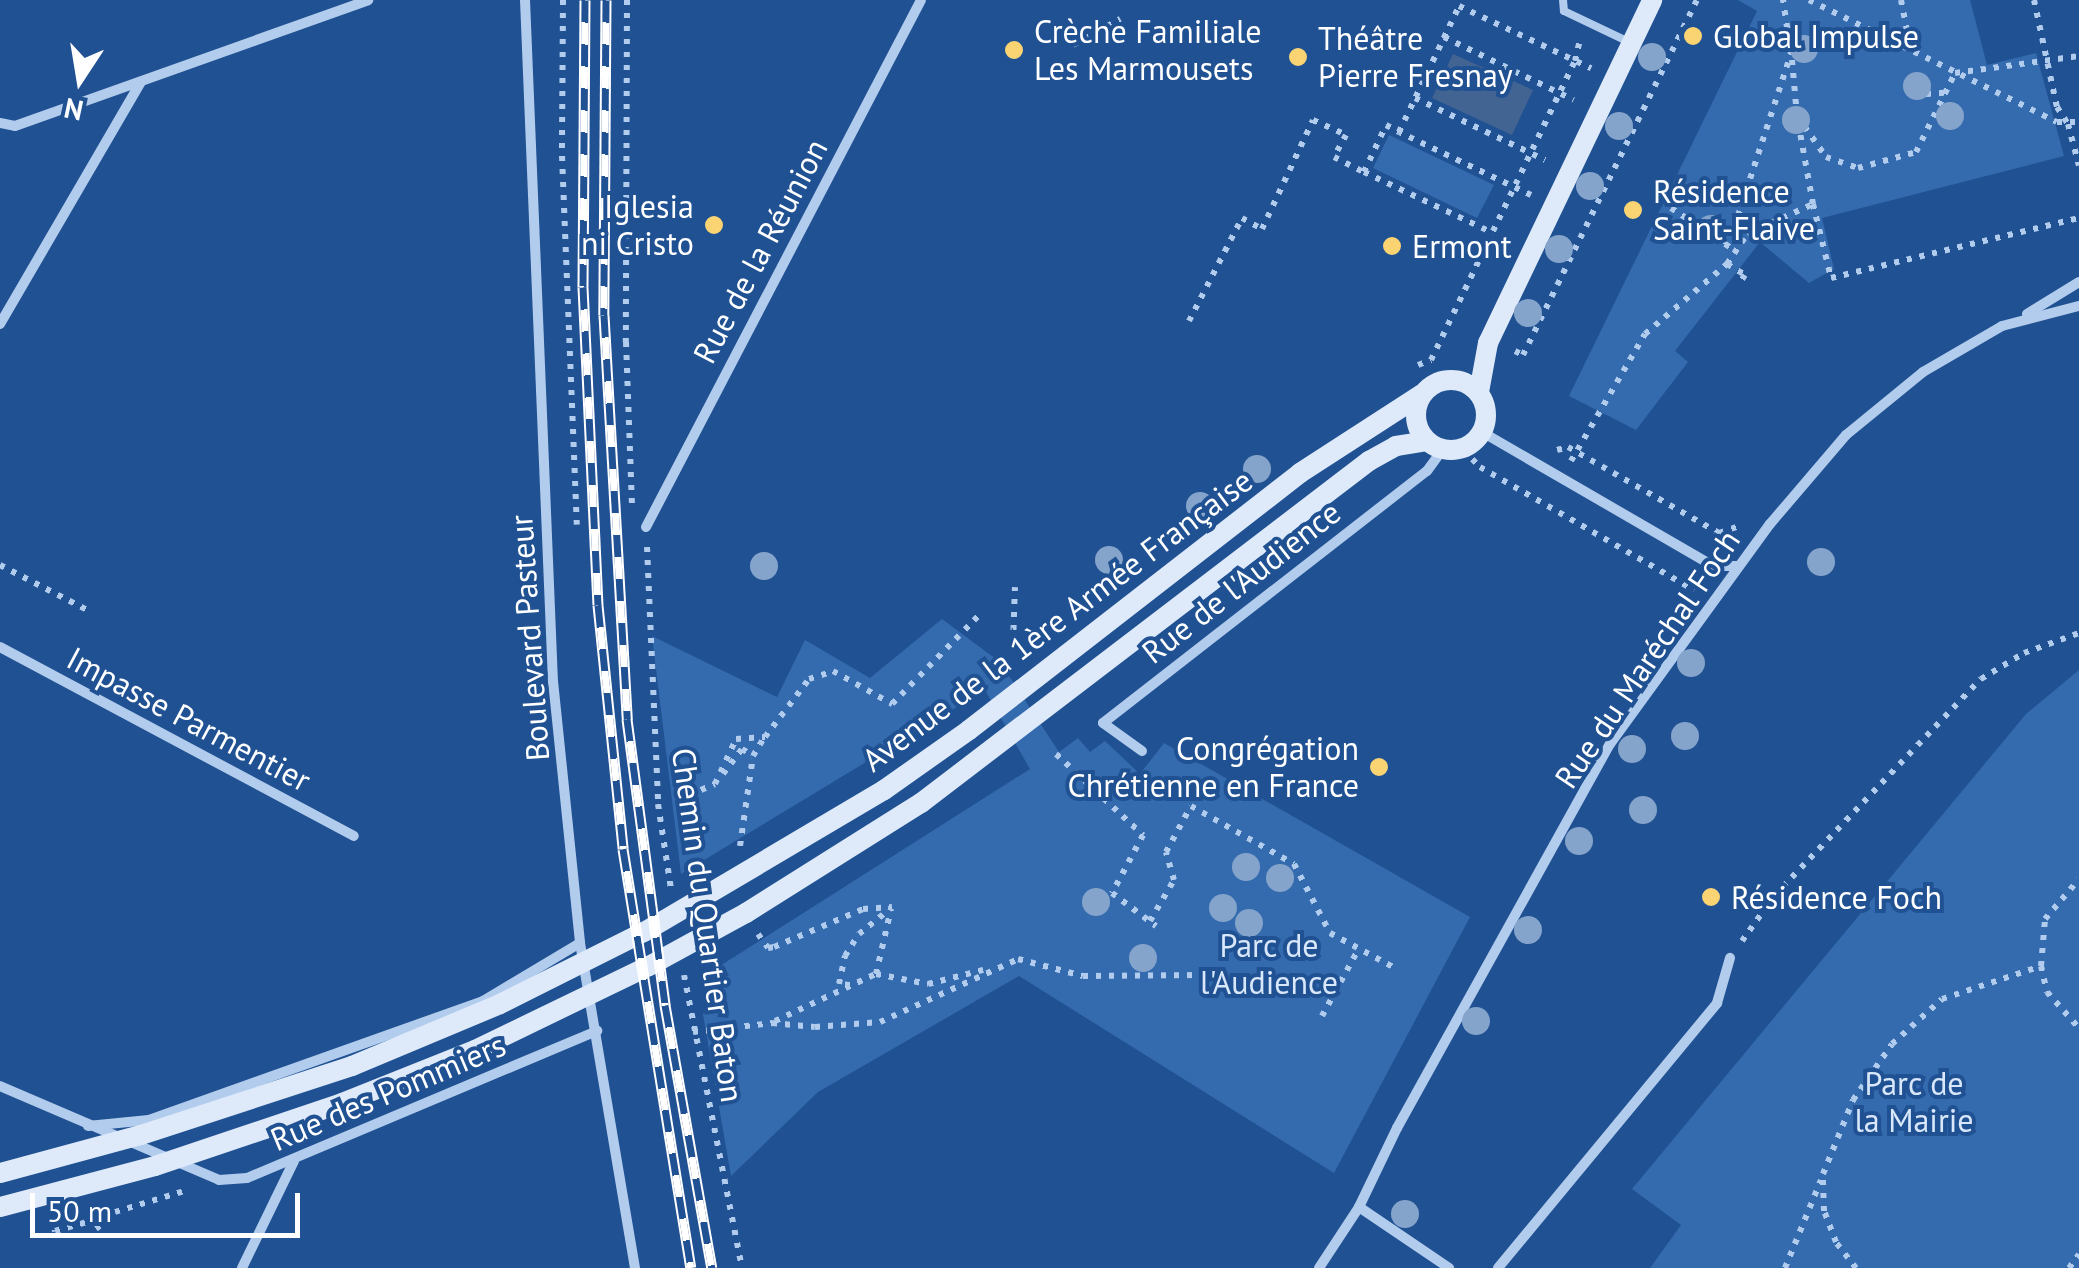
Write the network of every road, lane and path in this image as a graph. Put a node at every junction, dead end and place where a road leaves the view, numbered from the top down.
1 (368, 0) edge
2 (525, 0) edge
3 (562, 0) edge
4 (627, 0) edge
5 (921, 0) edge
6 (1563, 0) edge
7 (1652, 0) edge
8 (1697, 0) edge
9 (1783, 0) edge
10 (1809, 0) edge
11 (1900, 0) edge
12 (2034, 0) edge
13 (1460, 3) edge
14 (1120, 19) dead end
15 (1582, 34) dead end
16 (1444, 38) junction
17 (1072, 44) dead end
18 (1631, 44) junction
19 (1911, 52) junction
20 (1791, 54) junction
21 (2079, 56) edge
22 (2047, 58) junction
23 (1575, 61) junction
24 (1601, 73) dead end
25 (1955, 73) junction
26 (140, 82) junction
27 (1560, 93) junction
28 (1944, 94) junction
29 (1913, 95) dead end
30 (1414, 98) junction
31 (1584, 105) dead end
32 (1797, 116) junction
33 (2079, 122) edge
34 (0, 123) edge
35 (2068, 124) junction
36 (1398, 132) junction
37 (1531, 154) junction
38 (1556, 165) dead end
39 (2079, 166) edge
40 (1364, 172) junction
41 (1515, 187) junction
42 (1812, 204) junction
43 (1554, 206) junction
44 (1671, 208) dead end
45 (2079, 218) edge
46 (1734, 228) junction
47 (1492, 234) junction
48 (1747, 234) junction
49 (1722, 244) junction
50 (1737, 252) junction
51 (1728, 264) junction
52 (2079, 282) edge
53 (1738, 285) dead end
54 (2079, 306) edge
55 (2022, 318) junction
56 (1189, 321) dead end
57 (0, 324) edge
58 (1488, 343) junction
59 (1510, 348) dead end
60 (1403, 374) dead end
61 (1452, 379) junction
62 (1479, 392) junction
63 (1422, 394) junction
64 (1482, 432) junction
65 (1444, 446) junction
66 (1576, 452) junction
67 (1523, 457) junction
68 (1560, 479) junction
69 (632, 514) dead end
70 (1770, 524) junction
71 (576, 525) dead end
72 (646, 526) joint
73 (0, 565) edge
74 (1737, 566) junction
75 (1016, 587) dead end
76 (1717, 595) junction
77 (89, 611) dead end
78 (982, 612) dead end
79 (2079, 633) edge
80 (1013, 642) dead end
81 (0, 647) edge
82 (764, 737) junction
83 (1142, 750) dead end
84 (1056, 754) dead end
85 (753, 756) junction
86 (715, 784) junction
87 (676, 800) dead end
88 (354, 836) dead end
89 (741, 837) dead end
90 (2079, 879) edge
91 (673, 900) dead end
92 (892, 908) junction
93 (756, 932) dead end
94 (580, 943) junction
95 (1359, 948) junction
96 (682, 956) dead end
97 (1730, 958) joint
98 (2041, 966) junction
99 (994, 967) junction
100 (1396, 968) dead end
101 (876, 974) junction
102 (1203, 975) dead end
103 (850, 984) junction
104 (1322, 1016) dead end
105 (772, 1023) junction
106 (2079, 1028) edge
107 (597, 1031) junction
108 (693, 1032) junction
109 (0, 1086) edge
110 (85, 1126) junction
111 (294, 1160) junction
112 (0, 1173) edge
113 (1823, 1174) junction
114 (219, 1180) junction
115 (1359, 1206) junction
116 (0, 1207) edge
117 (51, 1216) dead end
118 (2079, 1254) edge
119 (242, 1268) edge
120 (635, 1268) edge
121 (742, 1268) edge
122 (1319, 1268) edge
123 (1449, 1268) edge
124 (1498, 1268) edge
125 (1785, 1268) edge
126 (1856, 1268) edge
127 (2069, 1268) edge

1 - 26 street
2 - 94 street, Boulevard Pasteur
3 - 71 path
4 - 69 path
5 - 72 street, Rue de la Réunion
6 - 18 lane
7 - 18 main road
8 - 59 path
9 - 20 path
10 - 19 path
11 - 19 path
12 - 22 path
13 - 16 path
13 - 23 path
14 - 17 path
15 - 23 path
16 - 27 path
16 - 30 path
18 - 43 main road
19 - 25 path
20 - 32 path
20 - 46 path
21 - 22 path
22 - 25 path
22 - 35 path
23 - 24 path
23 - 27 path
25 - 28 path
25 - 35 path
26 - 34 street
26 - 57 street
27 - 31 path
27 - 37 path
28 - 29 path
28 - 32 path
30 - 36 path
30 - 37 path
32 - 42 path
33 - 35 path
35 - 39 path
36 - 40 path
36 - 41 path
37 - 38 path
37 - 41 path
40 - 47 path
40 - 56 path
41 - 43 path
41 - 47 path
42 - 45 path
42 - 48 path
43 - 58 main road
44 - 49 path
46 - 48 path
46 - 49 path
47 - 60 path
48 - 50 path
49 - 50 path
50 - 51 path
51 - 53 path
51 - 66 path
52 - 55 street, Rue du Maréchal Foch
54 - 55 street, Rue du Maréchal Foch
55 - 70 street, Rue du Maréchal Foch
58 - 61 main road
58 - 62 main road
61 - 62 main road
61 - 63 main road
62 - 64 main road
63 - 65 main road
63 - 112 main road, Avenue de la 1ère Armée Française
64 - 65 main road
64 - 67 street
65 - 76 path
65 - 83 street, Rue de l'Audience
65 - 116 main road, Avenue de la 1ère Armée Française
66 - 67 path
66 - 68 path
66 - 70 path
67 - 68 street
68 - 74 street
70 - 74 street, Rue du Maréchal Foch
72 - 91 path, Chemin du Quartier Baton
73 - 77 path
74 - 76 street, Rue du Maréchal Foch
75 - 80 path
76 - 115 street, Rue du Maréchal Foch
78 - 82 path
79 - 97 path
81 - 88 street, Impasse Parmentier
82 - 85 path
82 - 86 path
84 - 95 path
85 - 86 path
85 - 89 path
86 - 87 path
90 - 98 path
92 - 93 path
92 - 101 path
92 - 103 path
94 - 107 street, Boulevard Pasteur
94 - 110 street, Rue des Pommiers
95 - 100 path
95 - 104 path
96 - 108 path, Chemin du Quartier Baton
97 - 124 street
98 - 106 path
98 - 113 path
99 - 101 path
99 - 102 path
99 - 105 path
101 - 103 path
103 - 105 path
105 - 108 path
107 - 111 street, Rue des Pommiers
107 - 120 street, Boulevard Pasteur
108 - 121 path, Chemin du Quartier Baton
109 - 110 street
110 - 114 street
111 - 114 street, Rue des Pommiers
111 - 119 street
113 - 125 path
113 - 126 path
114 - 117 path
115 - 122 street, Rue du Maréchal Foch
115 - 123 street
118 - 127 path

